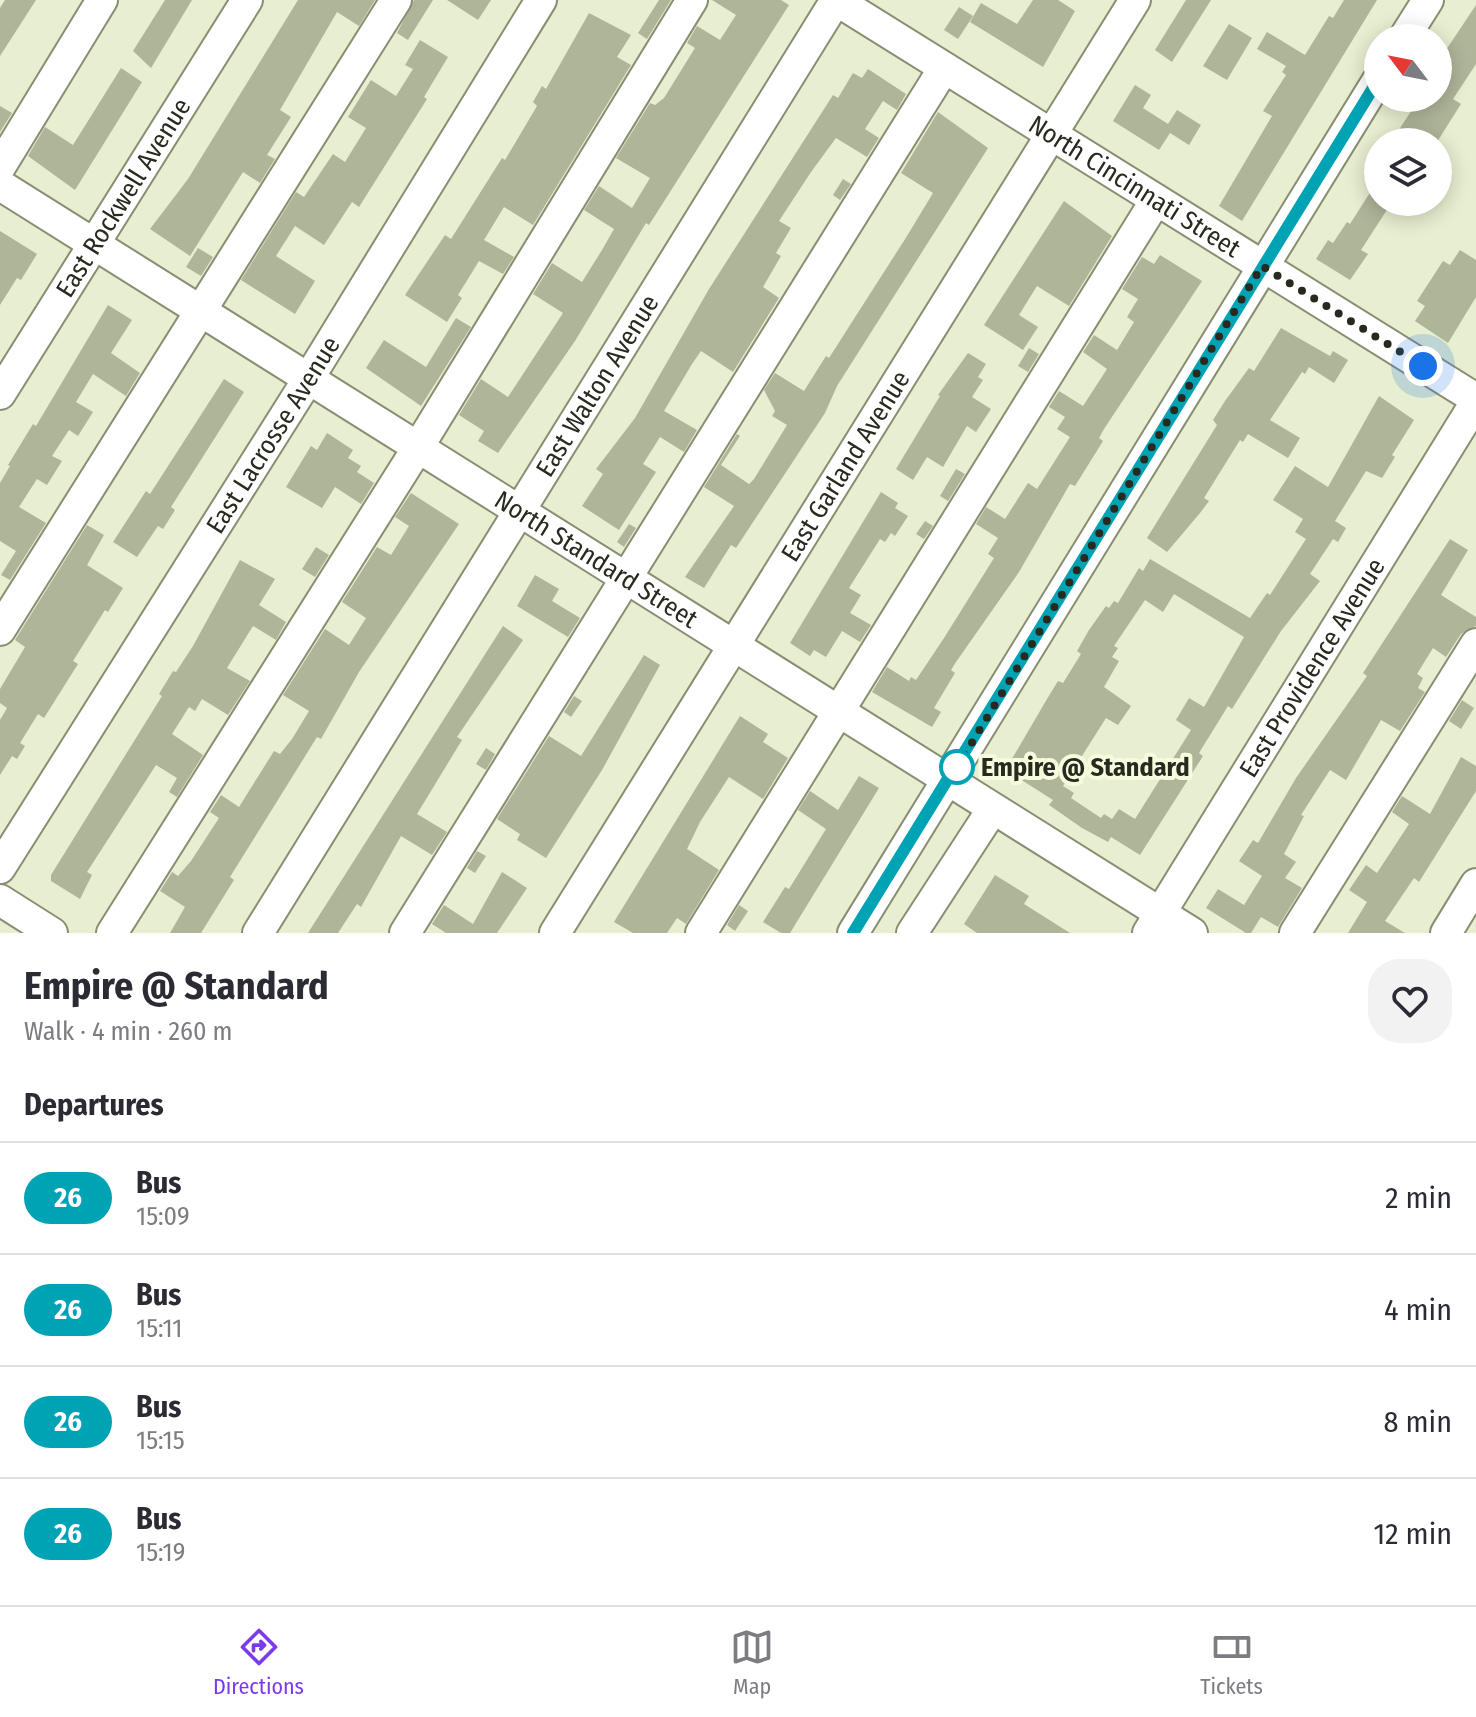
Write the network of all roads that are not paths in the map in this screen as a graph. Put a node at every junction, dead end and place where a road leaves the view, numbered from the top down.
1 (102, 0) edge
2 (247, 0) edge
3 (396, 0) edge
4 (541, 0) edge
5 (692, 0) edge
6 (836, 0) edge
7 (1135, 0) edge
8 (1428, 0) edge
9 (1413, 24) edge
10 (944, 68) junction
11 (1364, 102) edge
12 (1051, 135) junction
13 (0, 167) edge
14 (0, 185) edge
15 (1156, 200) junction
16 (95, 244) junction
17 (1262, 266) junction
18 (201, 313) junction
19 (307, 381) junction
20 (0, 394) edge
21 (1476, 401) edge
22 (417, 449) junction
23 (520, 514) junction
24 (625, 580) junction
25 (0, 630) edge
26 (1476, 644) edge
27 (734, 649) junction
28 (839, 714) junction
29 (948, 782) junction
30 (992, 810) junction
31 (0, 868) edge
32 (1476, 884) edge
33 (0, 900) edge
34 (1154, 923) edge
35 (52, 933) edge
36 (112, 933) edge
37 (258, 933) edge
38 (405, 933) edge
39 (555, 933) edge
40 (701, 933) edge
41 (853, 933) edge
42 (912, 933) edge
43 (1192, 933) edge
44 (1295, 933) edge
45 (1446, 933) edge

1 - 13 street
2 - 16 street, East Rockwell Avenue
3 - 18 street
4 - 19 street, East Lacrosse Avenue
5 - 22 street
6 - 10 street, North Cincinnati Street
6 - 23 street, East Walton Avenue
7 - 12 street, East Garland Avenue
8 - 9 street
10 - 12 street, North Cincinnati Street
10 - 24 street
11 - 17 street
12 - 15 street, North Cincinnati Street
12 - 27 street, East Garland Avenue
14 - 16 street, North Standard Street
15 - 17 street, North Cincinnati Street
15 - 28 street
16 - 18 street, North Standard Street
16 - 20 street, East Rockwell Avenue
17 - 21 street, North Cincinnati Street
17 - 29 street
18 - 19 street, North Standard Street
18 - 25 street
19 - 22 street, North Standard Street
19 - 31 street, East Lacrosse Avenue
21 - 34 street, East Providence Avenue
22 - 23 street, North Standard Street
22 - 36 street
23 - 24 street, North Standard Street
23 - 37 street, East Walton Avenue
24 - 27 street, North Standard Street
24 - 38 street
26 - 44 street
27 - 28 street, North Standard Street
27 - 39 street, East Garland Avenue
28 - 29 street, North Standard Street
28 - 40 street
29 - 30 street, North Standard Street
29 - 41 street
30 - 34 street, North Standard Street
30 - 42 street
32 - 45 street
33 - 35 street
34 - 43 street, North Standard Street

